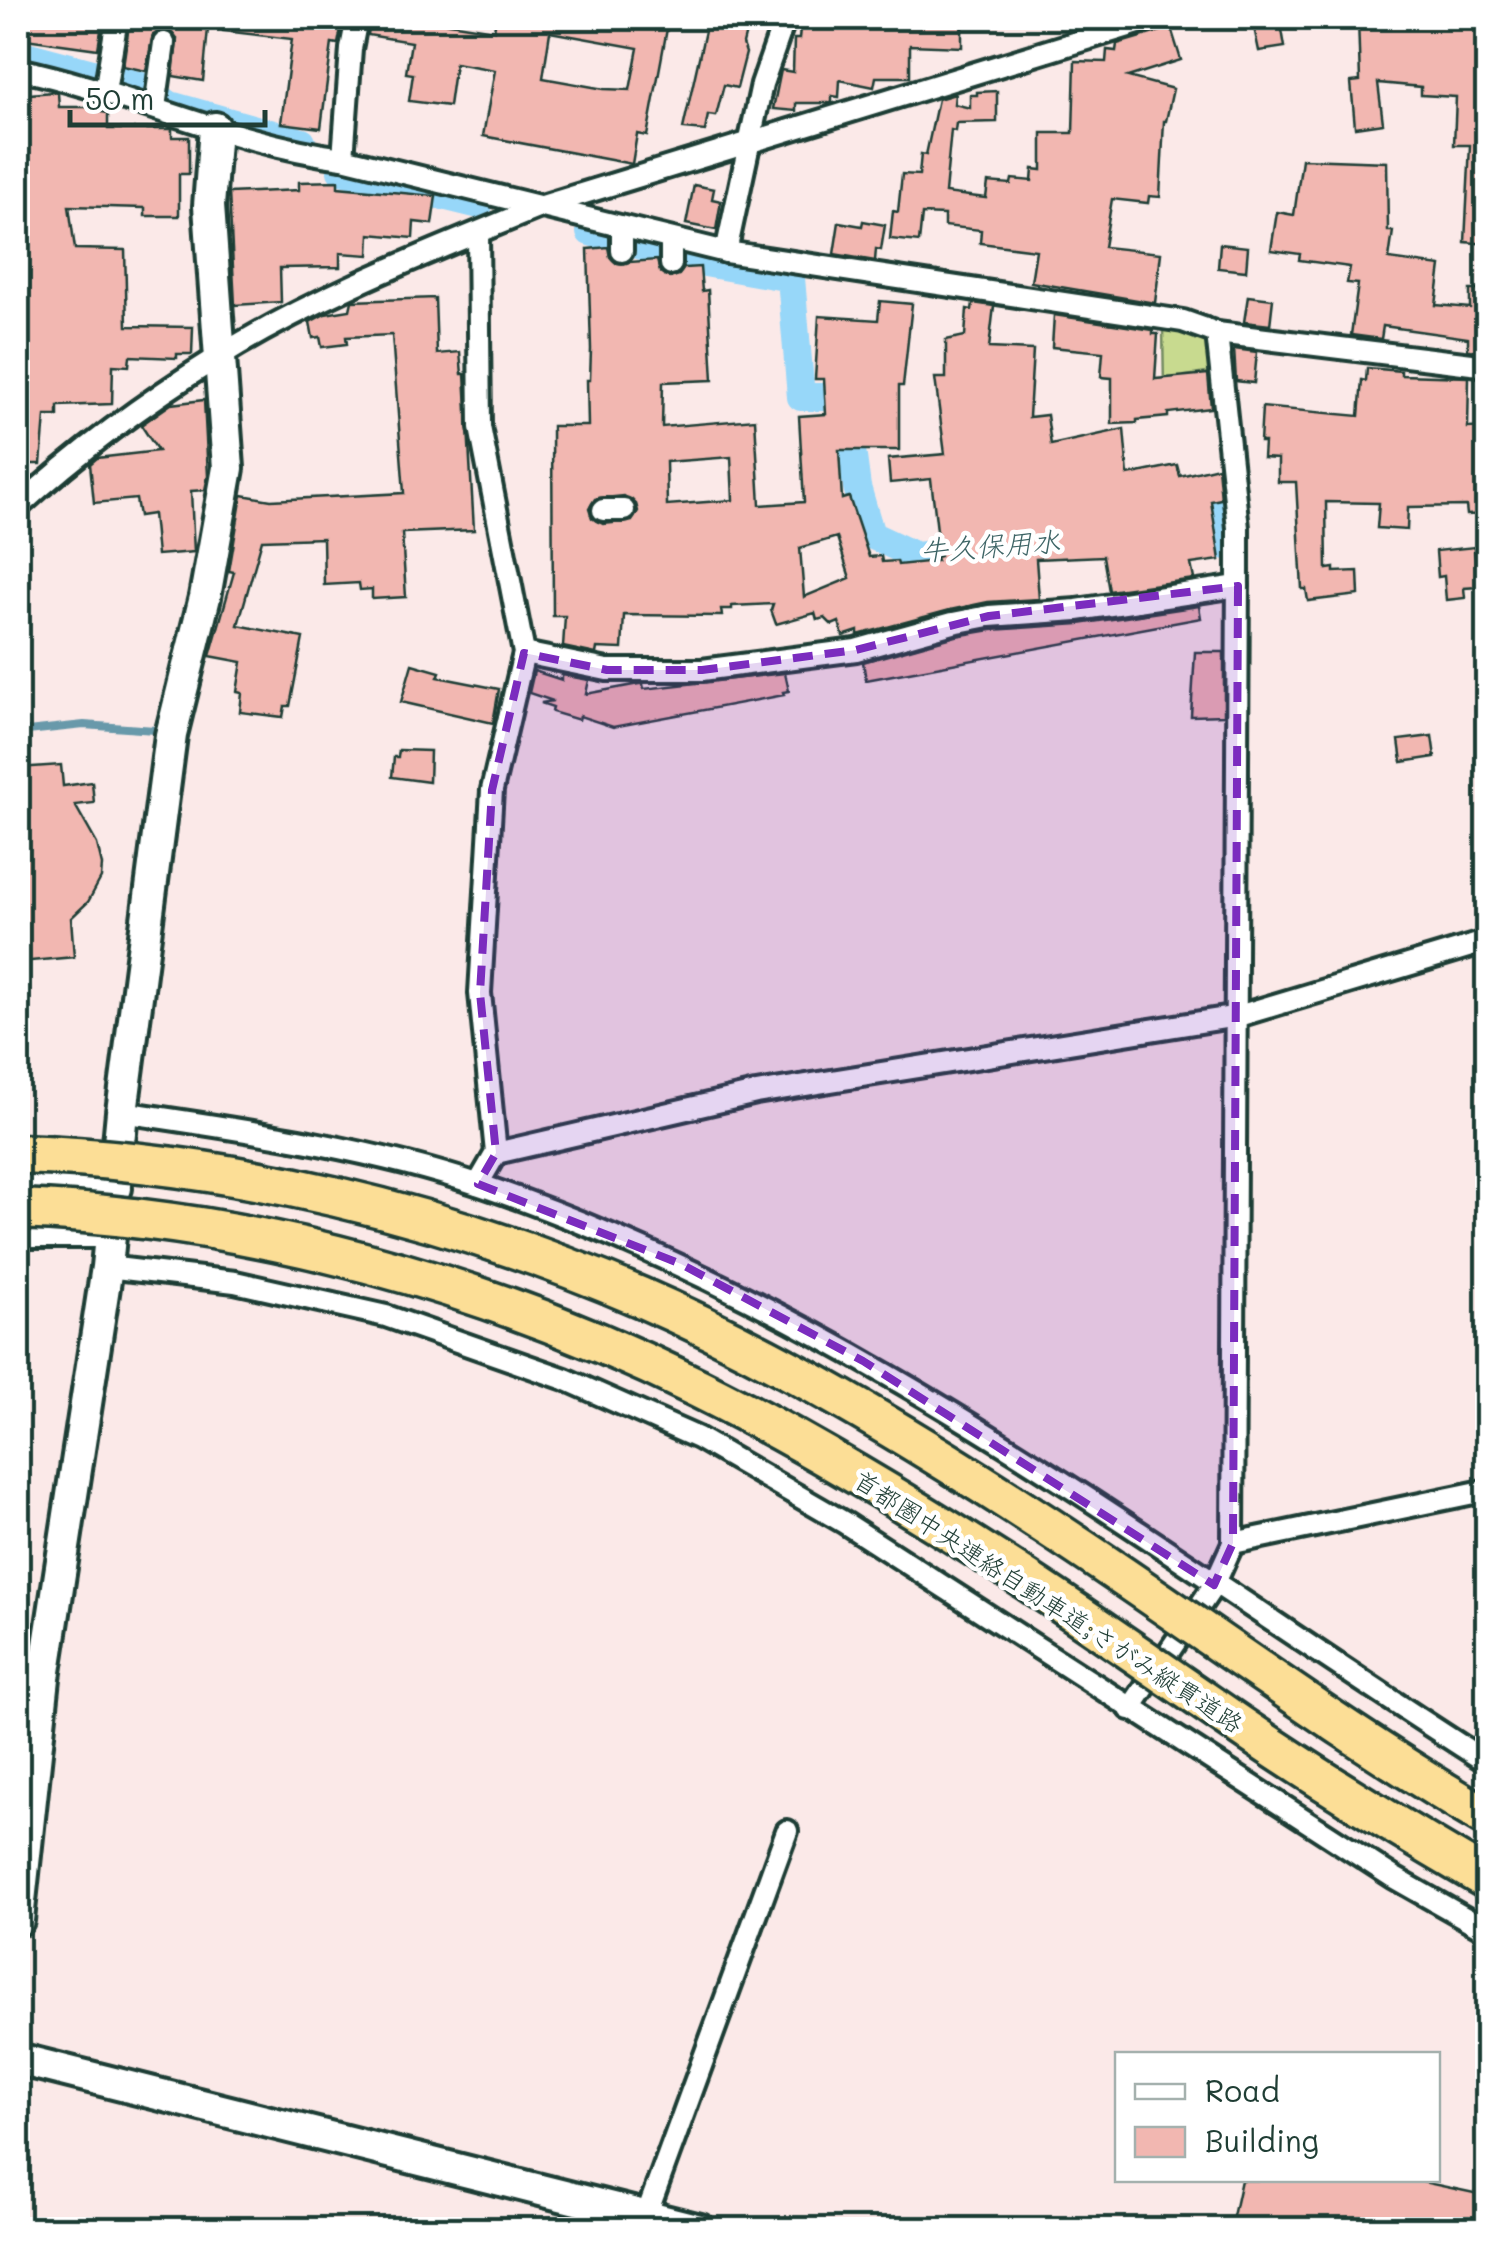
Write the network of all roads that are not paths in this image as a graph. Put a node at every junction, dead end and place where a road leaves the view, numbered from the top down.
1 (116, 18) edge
2 (358, 18) edge
3 (785, 18) edge
4 (1081, 18) edge
5 (1155, 18) edge
6 (1087, 38) junction
7 (164, 43) dead end
8 (18, 69) edge
9 (107, 82) junction
10 (156, 99) junction
11 (215, 128) junction
12 (748, 144) junction
13 (343, 158) junction
14 (542, 206) junction
15 (478, 233) junction
16 (726, 252) junction
17 (1218, 333) junction
18 (219, 356) junction
19 (1488, 366) edge
20 (18, 507) edge
21 (1238, 586) junction
22 (524, 653) junction
23 (1488, 941) edge
24 (1238, 1016) junction
25 (122, 1112) junction
26 (496, 1152) junction
27 (18, 1154) edge
28 (18, 1184) edge
29 (478, 1184) junction
30 (116, 1188) junction
31 (18, 1209) edge
32 (18, 1232) edge
33 (109, 1232) junction
34 (107, 1267) junction
35 (1488, 1490) edge
36 (1233, 1543) junction
37 (1214, 1585) junction
38 (1130, 1708) junction
39 (1488, 1763) edge
40 (1488, 1818) edge
41 (787, 1831) dead end
42 (1488, 1880) edge
43 (18, 1920) edge
44 (1488, 1932) edge
45 (18, 2059) edge
46 (646, 2216) junction
47 (700, 2230) edge

1 - 9 street
2 - 13 street
3 - 12 street
4 - 6 street
5 - 6 street
6 - 12 street
7 - 10 street
8 - 9 street
9 - 10 street
10 - 11 street
11 - 13 street
11 - 18 street
12 - 14 street
12 - 16 street
13 - 14 street
14 - 15 street
14 - 16 street
15 - 18 street
15 - 22 street
16 - 17 street
17 - 19 street
17 - 21 street
18 - 20 street
18 - 25 street
21 - 22 street
21 - 24 street
22 - 26 street
23 - 24 street
24 - 26 street
24 - 36 street
25 - 29 street
25 - 30 street
26 - 29 street
27 - 40 highway, bridge
28 - 30 street
29 - 37 street
30 - 33 street
31 - 42 highway, 首都圏中央連絡自動車道;さがみ縦貫道路, bridge
32 - 33 street
33 - 34 street
34 - 38 street
34 - 43 street
35 - 36 street
36 - 37 street
37 - 38 street
37 - 39 street
38 - 44 street
41 - 46 street
45 - 46 street
46 - 47 street

